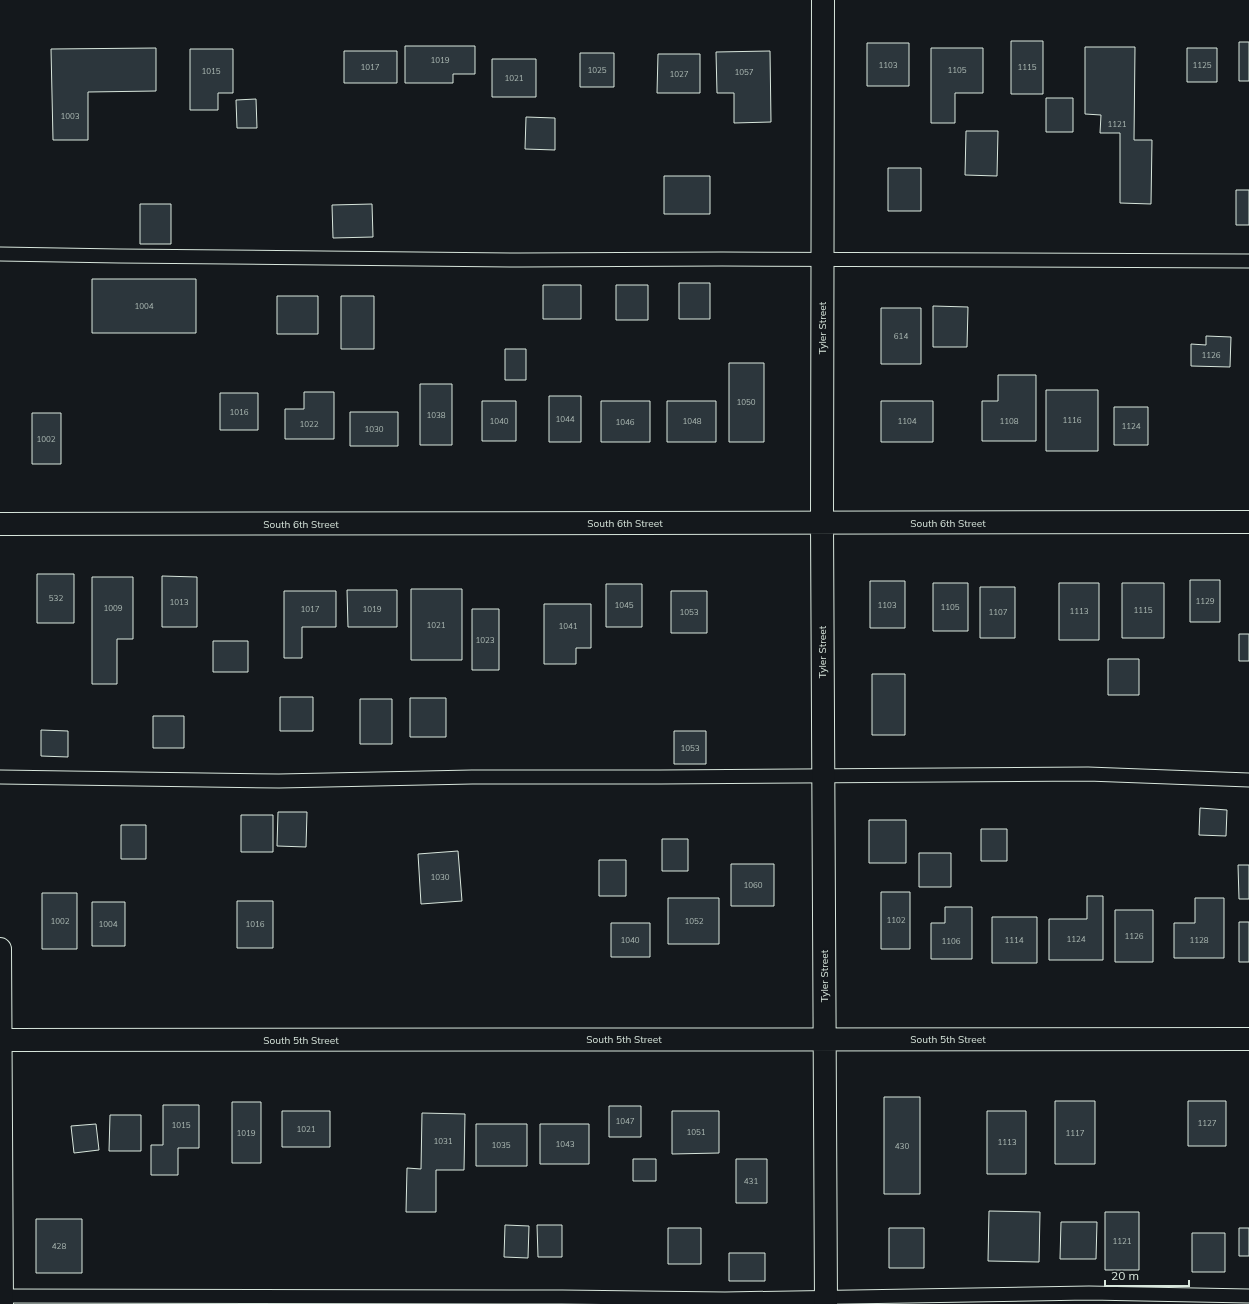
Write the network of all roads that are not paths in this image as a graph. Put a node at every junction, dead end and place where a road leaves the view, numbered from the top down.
1 (823, 0) edge
2 (0, 254) edge
3 (822, 260) junction
4 (1249, 261) edge
5 (1249, 522) edge
6 (822, 523) junction
7 (0, 524) edge
8 (823, 776) junction
9 (0, 777) edge
10 (1249, 780) edge
11 (0, 949) edge
12 (825, 1039) junction
13 (1249, 1039) edge
14 (0, 1040) edge
15 (1249, 1296) edge
16 (1, 1299) edge
17 (826, 1301) edge

1 - 3 street, Tyler Street
2 - 3 lane
3 - 4 lane
3 - 6 street, Tyler Street
5 - 6 street, South 6th Street
6 - 7 street, South 6th Street
6 - 8 street, Tyler Street
8 - 9 lane
8 - 10 lane
8 - 12 street, Tyler Street
11 - 14 street
12 - 13 street, South 5th Street
12 - 14 street, South 5th Street
12 - 17 street, Tyler Street
14 - 16 street
15 - 17 lane
16 - 17 lane

